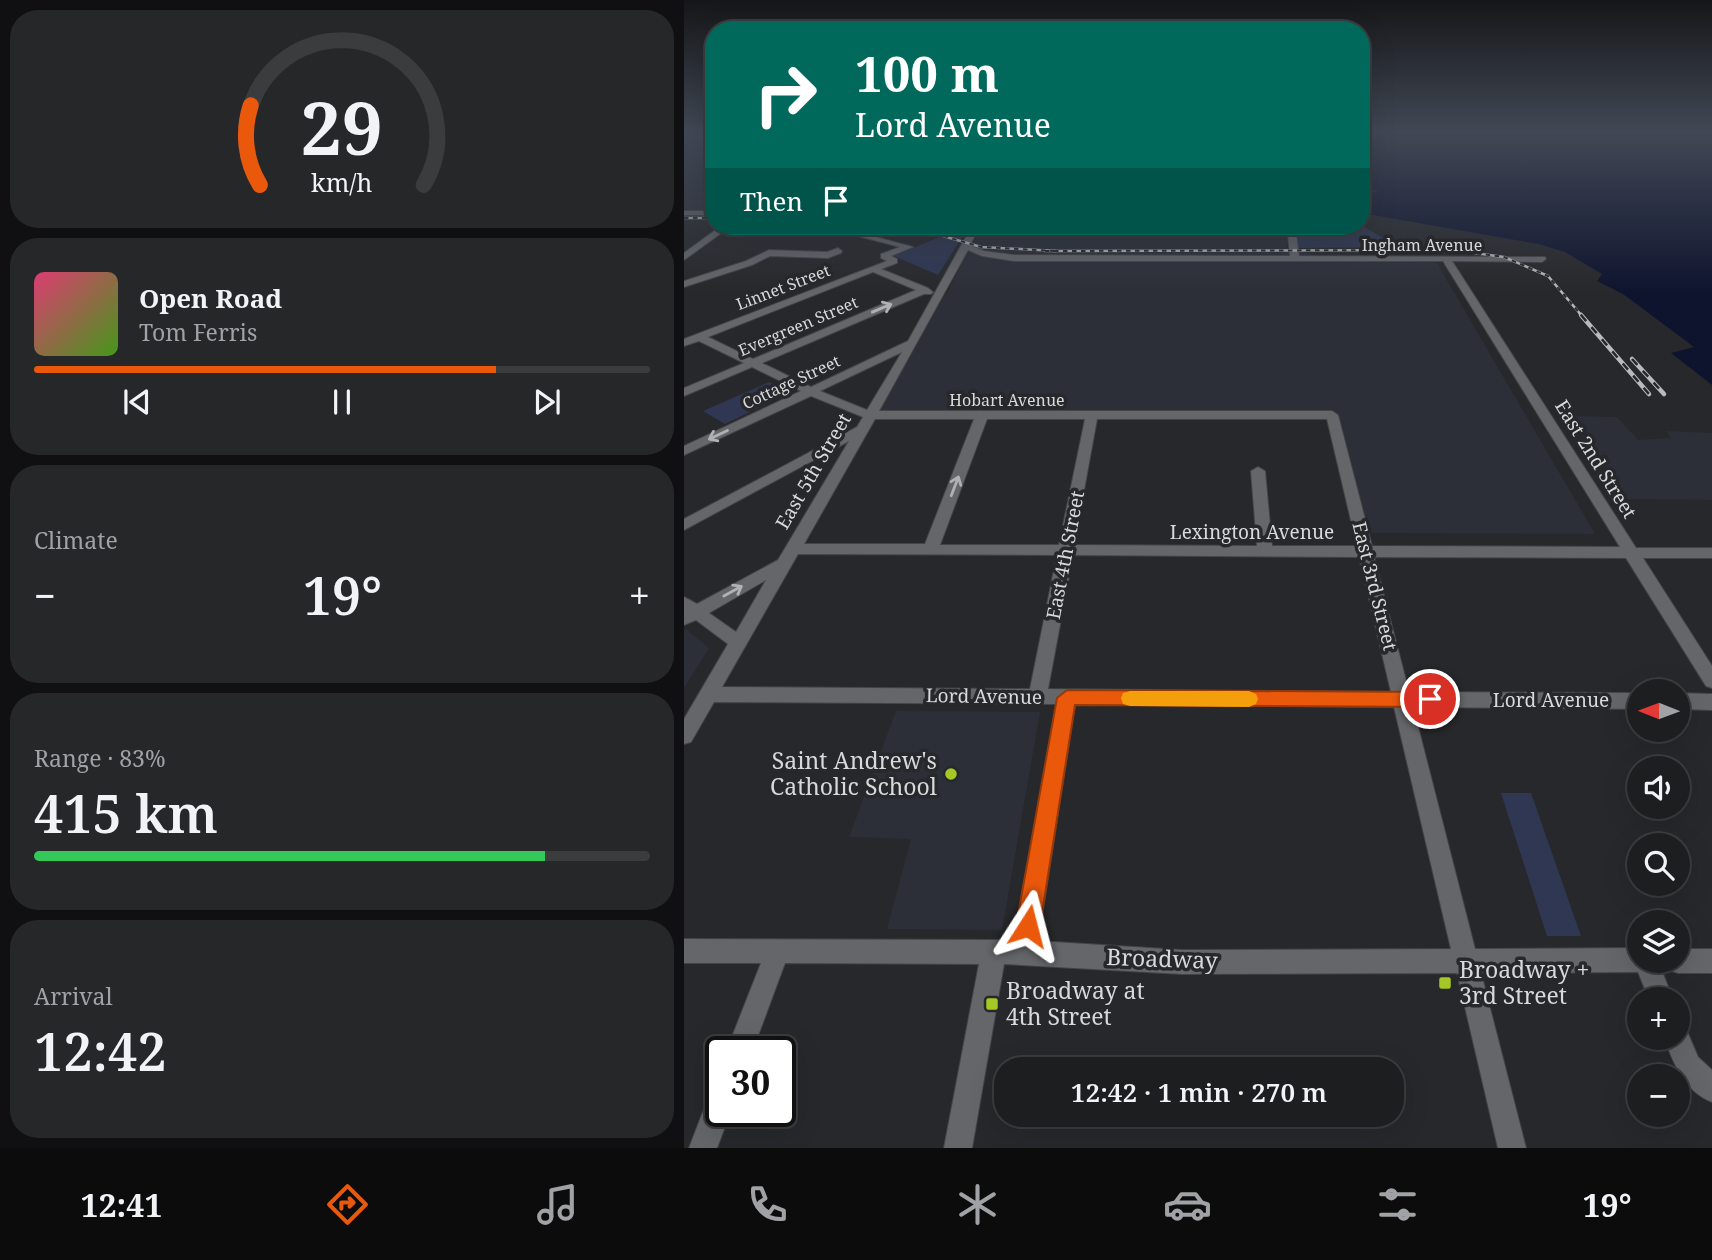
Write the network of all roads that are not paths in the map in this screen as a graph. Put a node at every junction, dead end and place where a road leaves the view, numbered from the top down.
1 (684, 213) edge
2 (705, 213) edge
3 (713, 235) edge
4 (870, 235) edge
5 (972, 235) edge
6 (1292, 235) edge
7 (684, 240) edge
8 (706, 240) junction
9 (967, 247) junction
10 (838, 251) dead end
11 (684, 257) edge
12 (1295, 258) junction
13 (1446, 259) junction
14 (1542, 259) dead end
15 (872, 270) junction
16 (684, 284) edge
17 (925, 290) junction
18 (940, 296) junction
19 (700, 337) junction
20 (684, 343) edge
21 (913, 343) junction
22 (752, 362) junction
23 (810, 391) junction
24 (684, 392) edge
25 (982, 415) junction
26 (1092, 415) junction
27 (1332, 415) joint
28 (866, 422) junction
29 (684, 451) edge
30 (1258, 471) dead end
31 (684, 526) edge
32 (792, 549) junction
33 (931, 549) junction
34 (1065, 551) junction
35 (1265, 552) junction
36 (1367, 552) junction
37 (1631, 553) junction
38 (1712, 553) edge
39 (783, 563) junction
40 (688, 611) edge
41 (739, 643) junction
42 (1712, 681) edge
43 (707, 694) junction
44 (1038, 695) junction
45 (1067, 698) junction
46 (1404, 699) junction
47 (1627, 701) edge
48 (1690, 701) edge
49 (1712, 702) edge
50 (684, 736) edge
51 (684, 950) edge
52 (777, 951) junction
53 (994, 951) junction
54 (1024, 952) junction
55 (1627, 960) edge
56 (1690, 961) edge
57 (1712, 961) edge
58 (1466, 962) junction
59 (745, 1036) edge
60 (1682, 1050) edge
61 (1712, 1089) edge
62 (711, 1127) edge
63 (703, 1148) edge
64 (958, 1148) edge
65 (1512, 1148) edge

1 - 2 street
3 - 8 street
4 - 15 street, Linnet Street
5 - 9 street, East 5th Street
6 - 12 street
7 - 8 street
8 - 11 street
9 - 12 street, Ingham Avenue
9 - 18 street, East 5th Street
10 - 16 street
12 - 13 street, Ingham Avenue
13 - 14 street, Ingham Avenue
13 - 37 street, East 2nd Street
15 - 17 street
15 - 19 street, Linnet Street
17 - 18 street
22 -> 17 street, Evergreen Street
18 - 21 street, East 5th Street
19 - 20 street, Linnet Street
19 - 22 street, Hobart Avenue
21 - 23 street, Cottage Street
21 - 28 street, East 5th Street
22 - 23 street, Hobart Avenue
22 - 24 street, Evergreen Street
23 - 28 street, Hobart Avenue
23 -> 29 street, Cottage Street
25 - 26 street, Hobart Avenue
25 - 28 street, Hobart Avenue
33 -> 25 street
26 - 27 street, Hobart Avenue
26 - 34 street, East 4th Street
27 - 36 street, East 3rd Street
28 - 31 street
28 - 32 street, East 5th Street
30 - 35 street
32 - 33 street, Lexington Avenue
32 - 39 street, East 5th Street
33 - 34 street, Lexington Avenue
34 - 35 street, Lexington Avenue
34 - 44 street, East 4th Street
35 - 36 street, Lexington Avenue
36 - 37 street, Lexington Avenue
36 - 46 street, East 3rd Street
37 - 38 street, Lexington Avenue
37 - 42 street, East 2nd Street
40 -> 39 street
39 - 41 street, East 5th Street
40 - 41 street
41 - 43 street, East 5th Street
43 - 44 street, Lord Avenue
43 - 50 street, East 5th Street
44 - 45 street, Lord Avenue
45 - 46 street, Lord Avenue
45 - 54 street
46 - 47 street, Lord Avenue
46 - 58 street, East 3rd Street
48 - 49 street
51 - 52 street, Broadway
52 - 53 street, Broadway
52 - 59 street
53 - 54 street, Broadway
53 - 64 street
54 - 58 street, Broadway
55 - 58 street, Broadway
56 - 57 street
58 - 65 street, East 3rd Street
60 - 61 street
62 - 63 street

